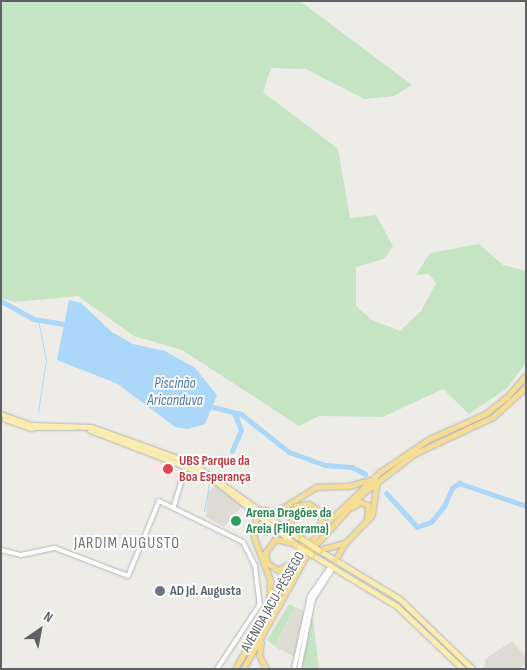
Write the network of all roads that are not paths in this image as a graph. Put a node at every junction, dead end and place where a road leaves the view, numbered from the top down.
1 (526, 375) edge
2 (526, 387) edge
3 (1, 415) edge
4 (186, 466) junction
5 (203, 468) junction
6 (375, 480) junction
7 (174, 506) junction
8 (348, 509) junction
9 (257, 512) junction
10 (367, 519) junction
11 (314, 537) junction
12 (302, 539) junction
13 (293, 543) junction
14 (345, 543) junction
15 (1, 550) edge
16 (319, 550) junction
17 (298, 557) junction
18 (336, 560) junction
19 (332, 567) junction
20 (388, 591) junction
21 (376, 592) junction
22 (266, 614) junction
23 (264, 630) junction
24 (217, 669) edge
25 (235, 669) edge
26 (243, 669) edge
27 (266, 669) edge
28 (294, 669) edge
29 (299, 669) edge
30 (464, 669) edge
31 (474, 669) edge

1 - 6 highway, AVENIDA JACU-PÊSSEGO
2 - 6 highway, AVENIDA JACU-PÊSSEGO
3 - 4 main road
3 - 5 main road
4 - 5 main road
4 - 7 main road
4 - 9 main road
5 - 9 main road
6 - 8 highway, AVENIDA JACU-PÊSSEGO
6 - 9 highway
6 - 10 highway
6 - 11 highway, AVENIDA JACU-PÊSSEGO
7 - 15 main road
7 - 24 main road
8 - 10 highway
8 - 23 highway, AVENIDA JACU-PÊSSEGO
9 - 12 main road
9 - 13 main road
9 - 22 highway
10 - 14 highway
11 - 12 highway
11 - 17 highway, AVENIDA JACU-PÊSSEGO
12 - 16 main road, bridge
13 - 17 highway
13 - 19 main road, bridge
14 - 16 highway
14 - 18 highway
16 - 18 main road
17 - 22 highway, AVENIDA JACU-PÊSSEGO
18 - 20 main road
19 - 21 main road
19 - 28 main road
19 - 29 main road
20 - 21 main road
20 - 31 main road
21 - 30 main road
22 - 25 highway, AVENIDA JACU-PÊSSEGO
23 - 26 highway, AVENIDA JACU-PÊSSEGO
23 - 27 highway

